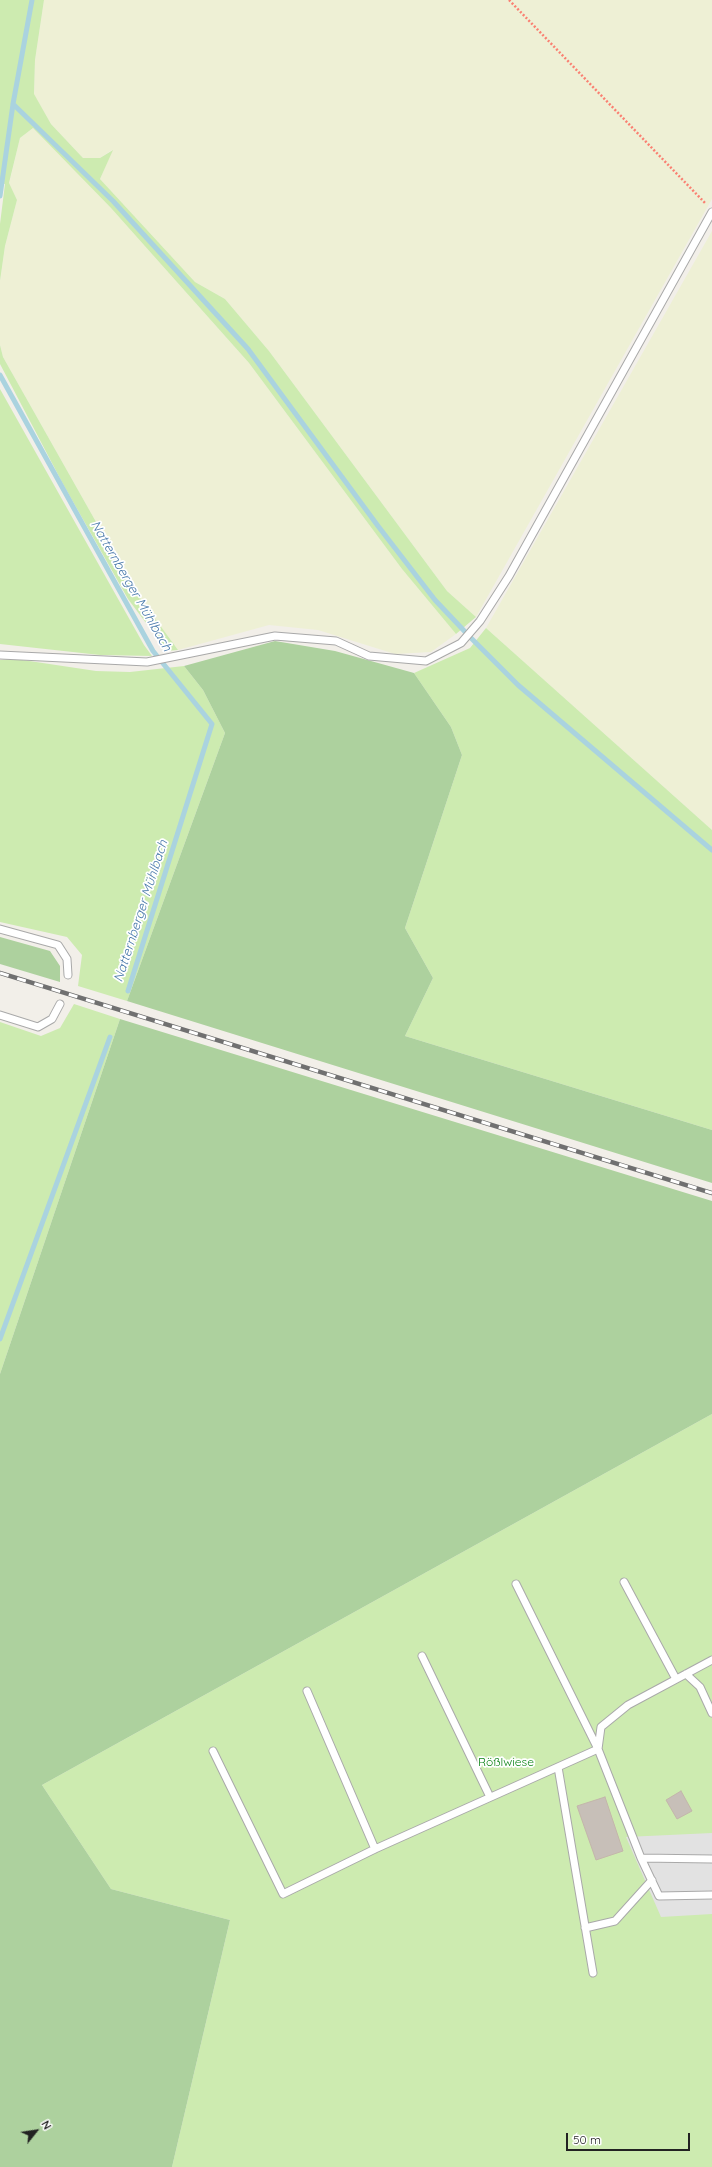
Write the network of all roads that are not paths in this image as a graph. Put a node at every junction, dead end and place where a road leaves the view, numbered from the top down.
1 (712, 210) edge
2 (0, 655) edge
3 (0, 929) edge
4 (68, 976) dead end
5 (60, 1004) dead end
6 (0, 1015) edge
7 (624, 1582) dead end
8 (516, 1584) dead end
9 (422, 1656) dead end
10 (712, 1660) edge
11 (686, 1674) junction
12 (676, 1679) junction
13 (306, 1691) dead end
14 (712, 1713) edge
15 (598, 1749) junction
16 (213, 1751) dead end
17 (558, 1767) junction
18 (490, 1797) junction
19 (375, 1849) junction
20 (641, 1858) junction
21 (712, 1859) edge
22 (652, 1880) junction
23 (712, 1895) edge
24 (585, 1928) junction
25 (593, 1973) dead end

1 - 2 lane
3 - 4 lane
5 - 6 lane
7 - 12 lane
8 - 15 lane
9 - 18 lane
10 - 11 lane
11 - 12 lane
11 - 14 lane
12 - 15 lane
13 - 19 lane
15 - 17 lane
15 - 20 lane
16 - 19 lane
17 - 18 lane
17 - 24 lane
18 - 19 lane
20 - 21 lane
20 - 22 lane
22 - 23 lane
22 - 24 lane
24 - 25 lane

